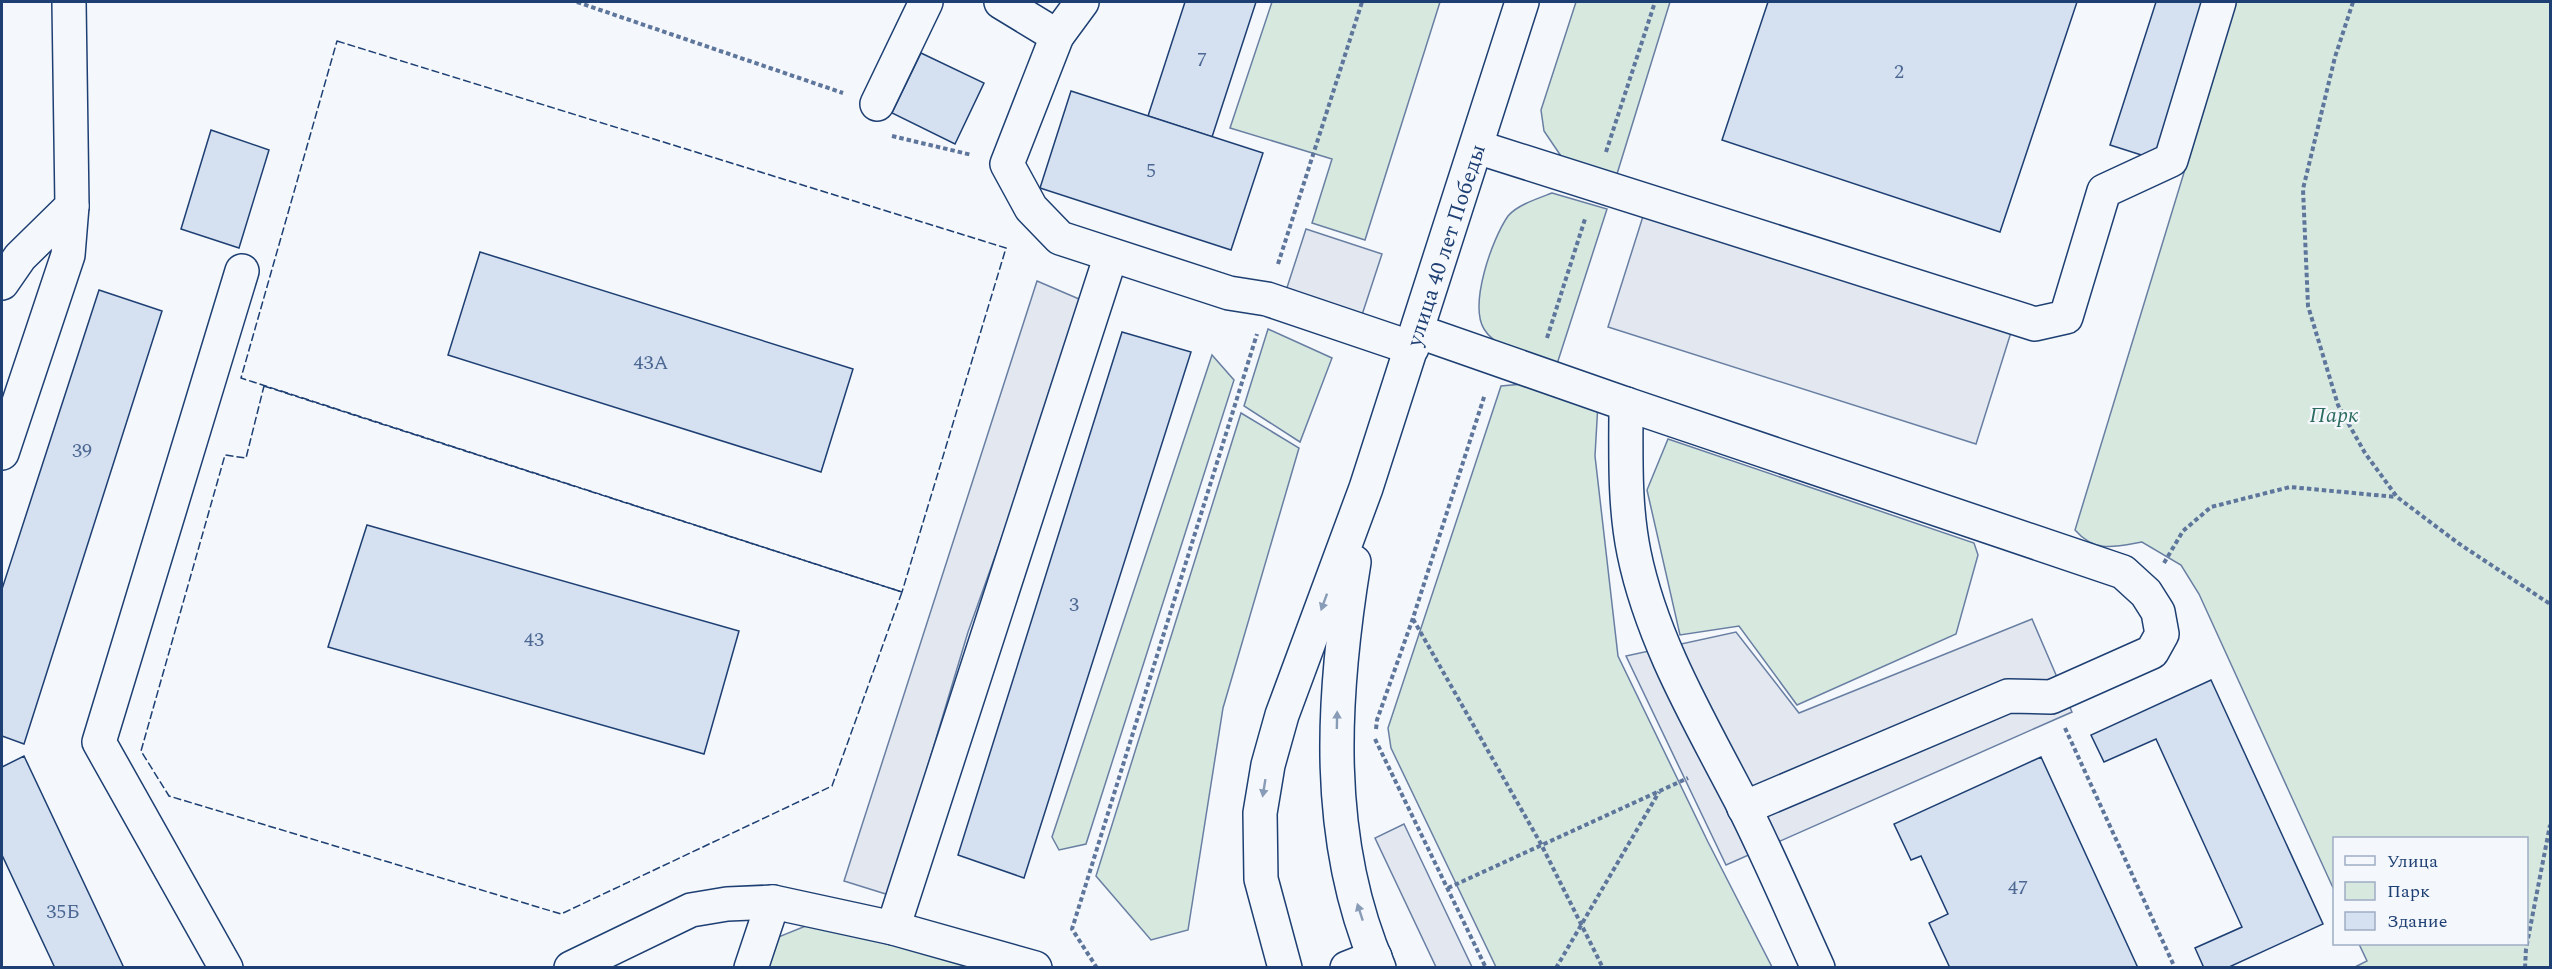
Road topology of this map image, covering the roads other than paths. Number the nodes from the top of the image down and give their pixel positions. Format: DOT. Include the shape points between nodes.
graph roads {
  1 [pos="69,2"];
  2 [pos="926,2"];
  3 [pos="1001,2"];
  4 [pos="1082,2"];
  5 [pos="1522,2"];
  6 [pos="2219,2"];
  7 [pos="1057,36"];
  8 [pos="877,104"];
  9 [pos="1477,147"];
  10 [pos="72,206"];
  11 [pos="1112,255"];
  12 [pos="242,271"];
  13 [pos="2,283"];
  14 [pos="1414,340"];
  15 [pos="1626,404"];
  16 [pos="2,453"];
  17 [pos="1366,488"];
  18 [pos="1744,808"];
  19 [pos="1261,879"];
  20 [pos="773,902"];
  21 [pos="893,928"];
  22 [pos="1367,964"];
  23 [pos="226,968"];
  24 [pos="571,968"];
  25 [pos="751,968"];
  26 [pos="1035,968"];
  27 [pos="1267,968"];
  28 [pos="1286,968"];
  29 [pos="1818,968"];
  1 -- 10 [label="main road"];
  2 -- 8 [label="main road"];
  3 -- 7 [label="main road"];
  4 -- 7 [label="main road"];
  5 -- 9 [label="main road, улица 40 лет Победы"];
  6 -- 9 [label="main road" via="2170,160 2104,191 2066,317 2034,324"];
  7 -- 11 [label="main road" via="1007,164 1030,208 1060,238"];
  9 -- 14 [label="main road, улица 40 лет Победы"];
  10 -- 13 [label="main road" via="20,257"];
  10 -- 16 [label="main road" via="68,255"];
  11 -- 14 [label="main road" via="1229,293 1267,299"];
  11 -- 21 [label="main road"];
  12 -- 23 [label="main road" via="99,742"];
  14 -- 15 [label="main road" via="1497,360"];
  14 -- 17 [label="main road, улица 40 лет Победы"];
  15 -- 18 [label="main road" via="1626,502 1645,596 1660,640"];
  15 -- 18 [label="main road" via="2123,572 2146,593 2158,612 2162,634 2152,652 2051,698 2008,696"];
  17 -- 19 [label="main road, улица 40 лет Победы, one-way" via="1282,715 1268,765 1260,813"];
  22 -- 17 [label="main road, улица 40 лет Победы, one-way" via="1341,835 1336,780 1345,615"];
  18 -- 29 [label="main road"];
  19 -- 27 [label="main road"];
  19 -- 28 [label="main road, улица 40 лет Победы"];
  20 -- 21 [label="main road"];
  20 -- 24 [label="main road" via="691,910"];
  20 -- 25 [label="main road"];
  21 -- 26 [label="main road"];
}
